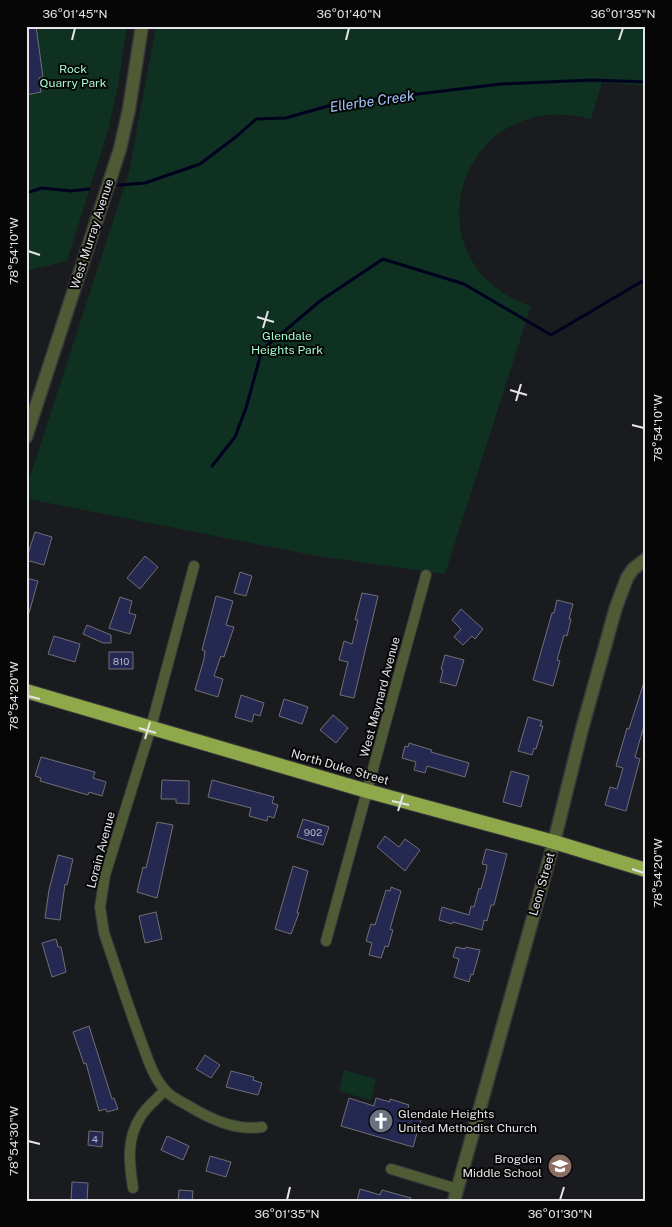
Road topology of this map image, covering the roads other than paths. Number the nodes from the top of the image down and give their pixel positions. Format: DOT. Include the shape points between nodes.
graph roads {
  1 [pos="142,26"];
  2 [pos="26,437"];
  3 [pos="646,559"];
  4 [pos="194,566"];
  5 [pos="426,575"];
  6 [pos="26,691"];
  7 [pos="150,727"];
  8 [pos="368,791"];
  9 [pos="554,842"];
  10 [pos="646,870"];
  11 [pos="326,941"];
  12 [pos="165,1090"];
  13 [pos="262,1127"];
  14 [pos="391,1169"];
  15 [pos="134,1188"];
  16 [pos="455,1195"];
  1 -- 2 [label="street, West Murray Avenue" via="120,149"];
  3 -- 9 [label="street, Leon Street" via="633,569 623,587"];
  4 -- 7 [label="street, Lorain Avenue"];
  5 -- 8 [label="street, West Maynard Avenue"];
  6 -- 7 [label="highway, North Duke Street"];
  7 -- 8 [label="highway, North Duke Street"];
  7 -- 12 [label="street, Lorain Avenue" via="106,875 100,907 104,933 137,1032"];
  8 -- 9 [label="highway, North Duke Street"];
  8 -- 11 [label="street, West Maynard Avenue"];
  9 -- 10 [label="highway, North Duke Street"];
  9 -- 16 [label="street, Leon Street"];
  12 -- 13 [label="street, Lorain Avenue" via="222,1123"];
  12 -- 15 [label="street" via="141,1116 130,1140"];
  14 -- 16 [label="street"];
}
